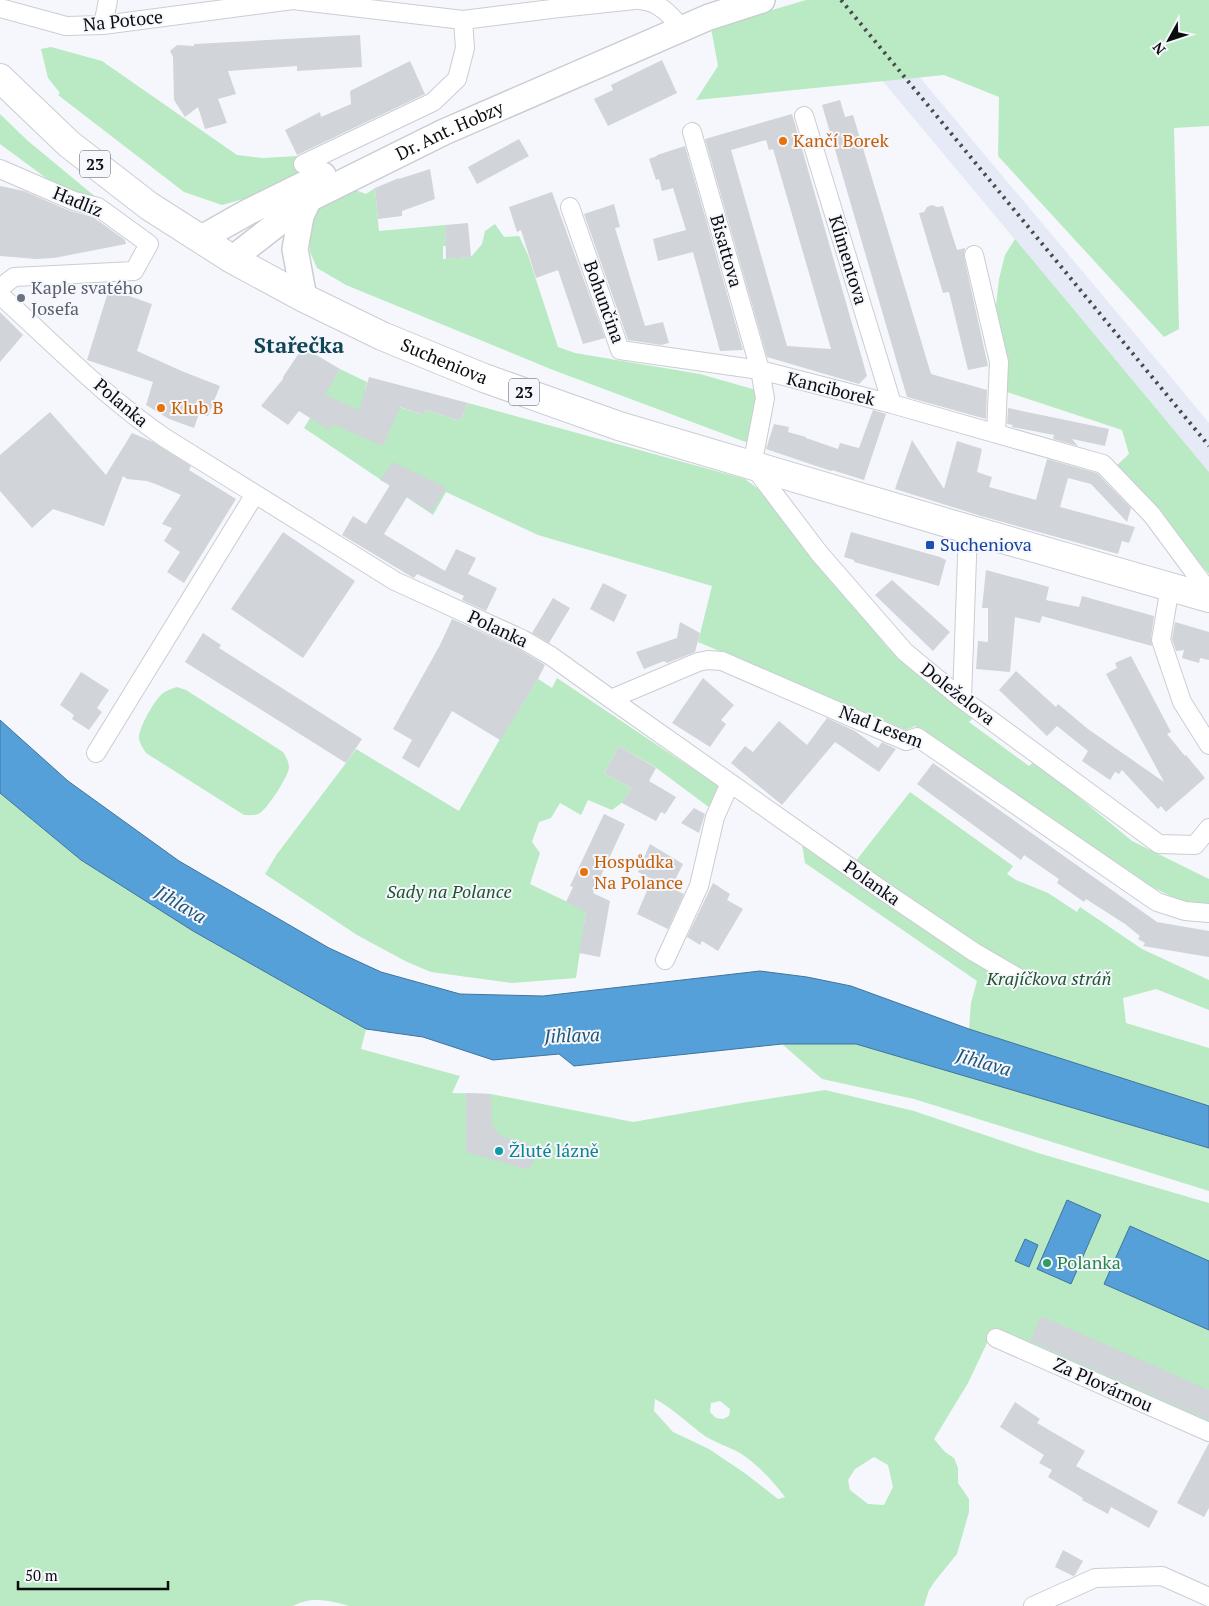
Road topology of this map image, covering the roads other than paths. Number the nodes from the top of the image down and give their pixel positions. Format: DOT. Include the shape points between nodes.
graph roads {
  1 [pos="108,0"];
  2 [pos="637,0"];
  3 [pos="762,0"];
  4 [pos="0,8"];
  5 [pos="463,20"];
  6 [pos="103,25"];
  7 [pos="682,29"];
  8 [pos="0,78"];
  9 [pos="804,116"];
  10 [pos="444,132"];
  11 [pos="692,132"];
  12 [pos="303,164"];
  13 [pos="0,169"];
  14 [pos="309,199"];
  15 [pos="570,207"];
  16 [pos="200,239"];
  17 [pos="974,255"];
  18 [pos="232,259"];
  19 [pos="0,288"];
  20 [pos="0,295"];
  21 [pos="304,298"];
  22 [pos="760,370"];
  23 [pos="779,376"];
  24 [pos="892,404"];
  25 [pos="996,433"];
  26 [pos="752,466"];
  27 [pos="255,494"];
  28 [pos="968,529"];
  29 [pos="1170,587"];
  30 [pos="1209,592"];
  31 [pos="1209,598"];
  32 [pos="611,699"];
  33 [pos="962,699"];
  34 [pos="1209,745"];
  35 [pos="96,753"];
  36 [pos="730,783"];
  37 [pos="1209,828"];
  38 [pos="1209,913"];
  39 [pos="665,960"];
  40 [pos="1017,977"];
  41 [pos="996,1338"];
  42 [pos="1209,1432"];
  43 [pos="1209,1597"];
  44 [pos="1033,1606"];
  1 -- 6 [label="street"];
  2 -- 5 [label="street, Na Potoce"];
  2 -- 7 [label="street, Na Potoce" via="647,0 663,9"];
  3 -- 7 [label="main road, Dr. Ant. Hobzy"];
  4 -- 6 [label="street, Na Potoce" via="66,26"];
  5 -- 6 [label="street, Na Potoce" via="293,0"];
  5 -- 12 [label="street, Dr. Ant. Hobzy" via="465,48 457,79 433,102"];
  7 -- 10 [label="main road, Dr. Ant. Hobzy"];
  8 -- 16 [label="main road, Sucheniova / 23" via="70,144 149,206"];
  9 -- 24 [label="street, Klimentova"];
  10 -- 14 [label="main road, Dr. Ant. Hobzy"];
  10 -- 16 [label="main road" via="399,138"];
  11 -- 22 [label="street, Bisattova"];
  13 -- 19 [label="street, Hadlíz" via="74,201 98,207 149,244 134,272 14,277"];
  14 -- 18 [label="main road, Dr. Ant. Hobzy"];
  14 -- 21 [label="main road" via="301,216 294,249"];
  15 -- 22 [label="street, Bohunčina" via="620,350"];
  16 -- 18 [label="main road, Sucheniova / 23"];
  17 -- 25 [label="street" via="999,362"];
  18 -- 21 [label="main road, Sucheniova / 23"];
  20 -- 27 [label="street, Polanka" via="137,418"];
  21 -- 26 [label="main road, Sucheniova / 23" via="382,336 484,378 619,426"];
  22 -- 23 [label="street, Kanciborek"];
  22 -- 26 [label="street, Kanciborek" via="764,398"];
  23 -- 24 [label="street, Kanciborek"];
  23 -- 26 [label="street"];
  24 -- 25 [label="street, Kanciborek"];
  25 -- 30 [label="street, Kanciborek" via="1103,464 1152,515"];
  26 -- 28 [label="main road, Sucheniova / 23"];
  26 -- 33 [label="street, Doleželova" via="820,553 905,652"];
  27 -- 32 [label="street, Polanka" via="395,581 522,639"];
  27 -- 35 [label="street"];
  28 -- 29 [label="main road, Sucheniova / 23"];
  28 -- 33 [label="street"];
  29 -- 31 [label="main road, Sucheniova / 23"];
  29 -- 34 [label="street" via="1161,640 1182,702"];
  32 -- 36 [label="street, Polanka"];
  32 -- 38 [label="street, Nad Lesem" via="698,662 722,661 906,741 916,737 1157,902 1186,911"];
  33 -- 37 [label="street, Doleželova" via="1159,844 1194,845"];
  36 -- 39 [label="street" via="715,816 699,886"];
  36 -- 40 [label="street, Polanka" via="882,890"];
  41 -- 42 [label="street, Za Plovárnou"];
  43 -- 44 [label="street" via="1162,1576 1095,1578"];
}
